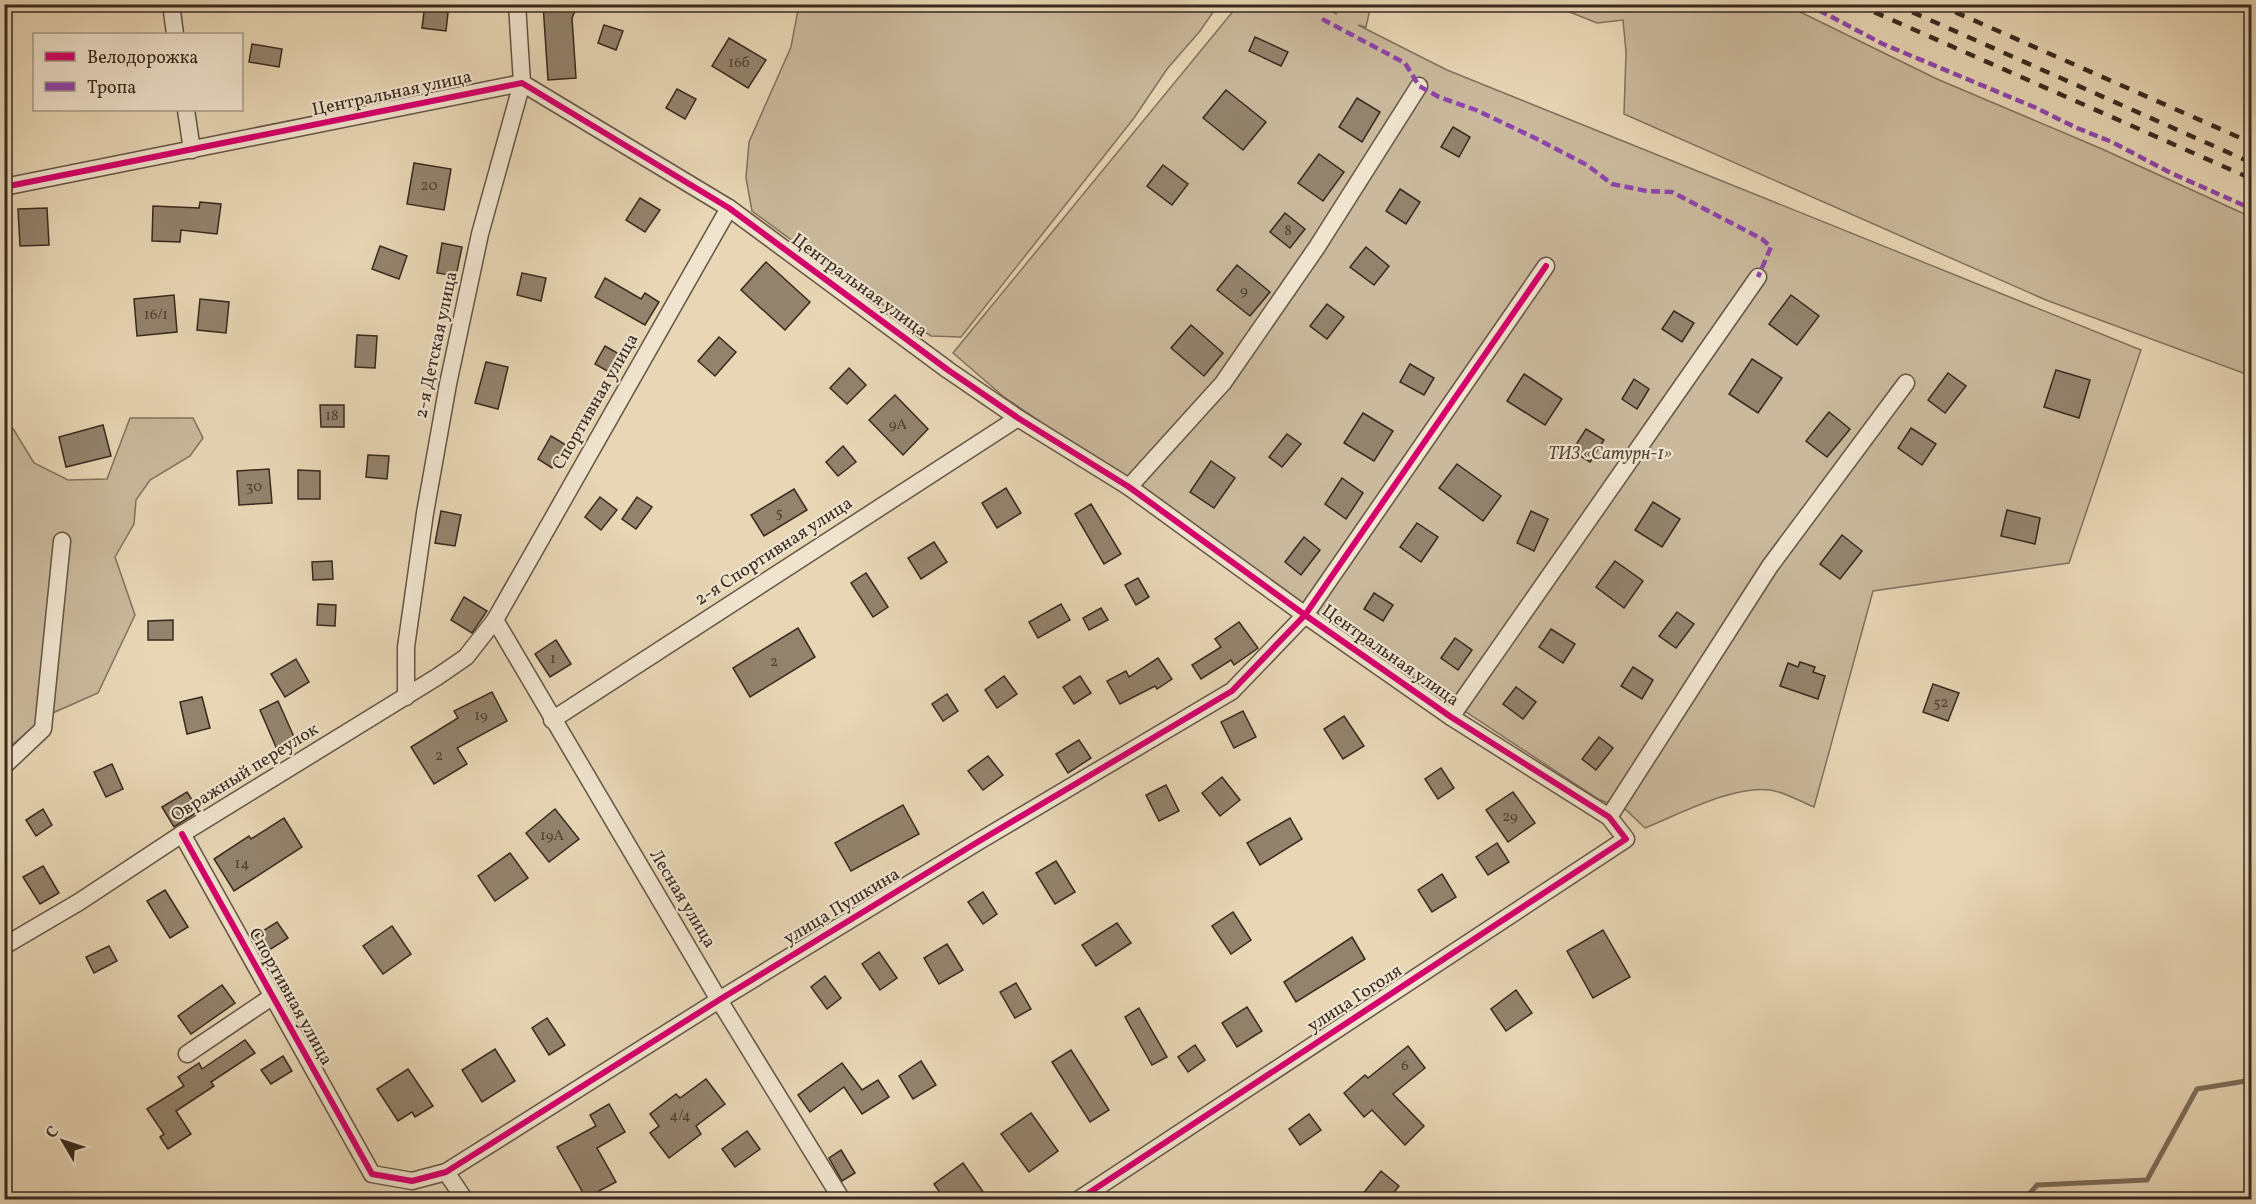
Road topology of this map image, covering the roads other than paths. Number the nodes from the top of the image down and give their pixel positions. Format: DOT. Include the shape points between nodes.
graph roads {
  1 [pos="171,4"];
  2 [pos="517,4"];
  3 [pos="175,33"];
  4 [pos="522,83"];
  5 [pos="1419,86"];
  6 [pos="186,111"];
  7 [pos="192,150"];
  8 [pos="4,187"];
  9 [pos="729,208"];
  10 [pos="1546,266"];
  11 [pos="1758,277"];
  12 [pos="1906,383"];
  13 [pos="1018,418"];
  14 [pos="1129,486"];
  15 [pos="62,541"];
  16 [pos="1305,615"];
  17 [pos="496,617"];
  18 [pos="406,697"];
  19 [pos="1451,717"];
  20 [pos="552,720"];
  21 [pos="4,766"];
  22 [pos="1609,818"];
  23 [pos="182,834"];
  24 [pos="4,946"];
  25 [pos="273,996"];
  26 [pos="719,1000"];
  27 [pos="187,1054"];
  28 [pos="446,1172"];
  29 [pos="372,1174"];
  30 [pos="465,1200"];
  31 [pos="842,1200"];
  32 [pos="1078,1200"];
  1 -- 3 [label="street"];
  2 -- 4 [label="street, 2-я Детская улица"];
  4 -- 7 [label="street, Центральная улица"];
  4 -- 9 [label="street, Центральная улица"];
  4 -- 18 [label="street, 2-я Детская улица" via="480,234 448,384 406,647"];
  5 -- 14 [label="street" via="1317,247 1223,383"];
  6 -- 7 [label="street"];
  7 -- 8 [label="street, Центральная улица"];
  9 -- 13 [label="street, Центральная улица"];
  9 -- 17 [label="street, Спортивная улица"];
  10 -- 16 [label="street, улица Пушкина"];
  11 -- 19 [label="street"];
  12 -- 22 [label="street" via="1770,566"];
  13 -- 14 [label="street, Центральная улица"];
  13 -- 20 [label="street, 2-я Спортивная улица"];
  14 -- 16 [label="street, Центральная улица"];
  15 -- 21 [label="street" via="44,729"];
  16 -- 19 [label="street, Центральная улица"];
  16 -- 26 [label="street, улица Пушкина" via="1232,691"];
  17 -- 18 [label="street, Овражный переулок" via="466,657"];
  17 -- 20 [label="street, Лесная улица"];
  18 -- 23 [label="street, Овражный переулок"];
  19 -- 22 [label="street, Центральная улица"];
  20 -- 26 [label="street, Лесная улица"];
  22 -- 32 [label="street, улица Гоголя" via="1626,839"];
  23 -- 24 [label="street, Овражный переулок"];
  23 -- 25 [label="street, Спортивная улица"];
  25 -- 27 [label="street"];
  25 -- 29 [label="street, Спортивная улица"];
  26 -- 28 [label="street, улица Пушкина"];
  26 -- 31 [label="street, Лесная улица"];
  28 -- 29 [label="street, улица Пушкина" via="412,1181"];
  28 -- 30 [label="street"];
}
